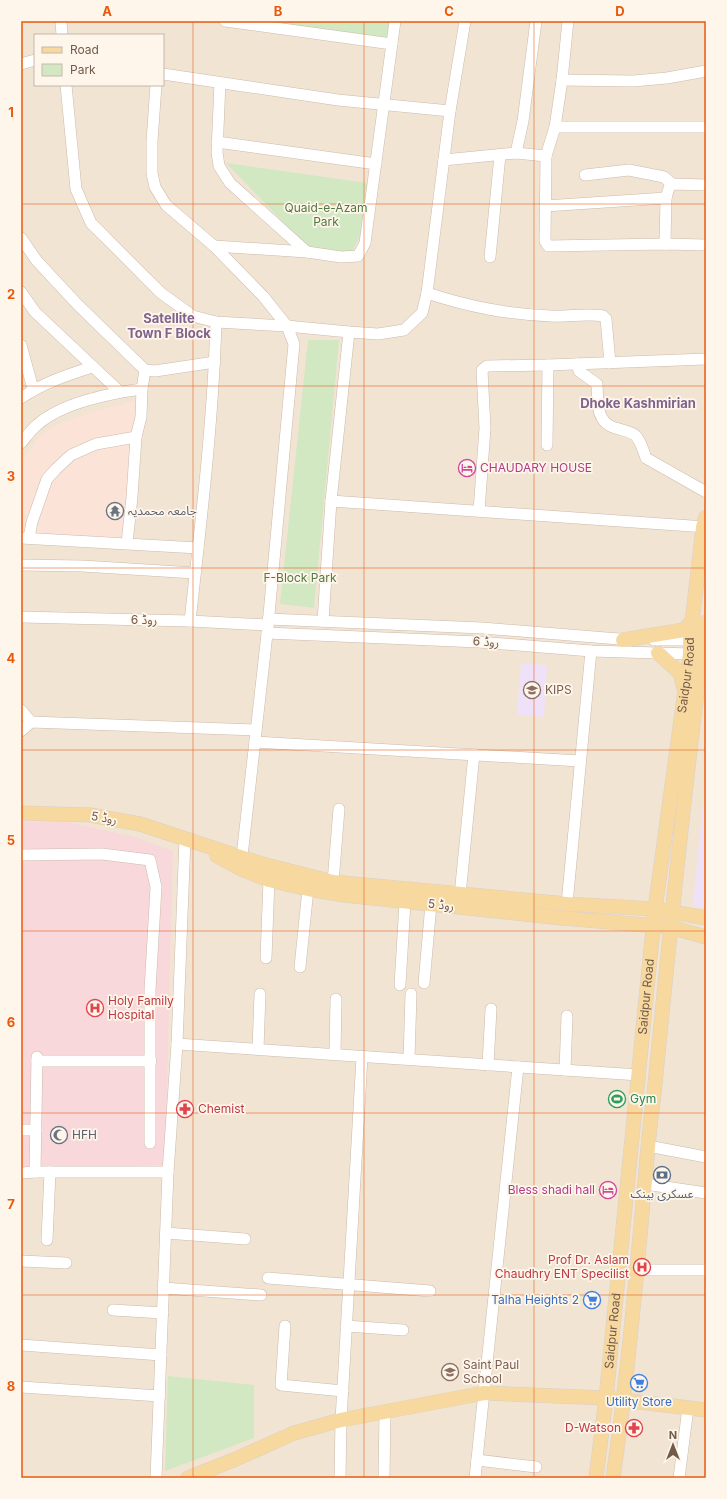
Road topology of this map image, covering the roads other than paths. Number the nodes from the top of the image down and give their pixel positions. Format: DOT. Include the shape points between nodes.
graph roads {
  1 [pos="62,21"];
  2 [pos="225,21"];
  3 [pos="395,21"];
  4 [pos="466,21"];
  5 [pos="536,21"];
  6 [pos="568,21"];
  7 [pos="246,22"];
  8 [pos="62,34"];
  9 [pos="392,44"];
  10 [pos="34,60"];
  11 [pos="21,64"];
  12 [pos="706,71"];
  13 [pos="164,74"];
  14 [pos="562,80"];
  15 [pos="220,83"];
  16 [pos="66,86"];
  17 [pos="156,86"];
  18 [pos="384,106"];
  19 [pos="450,111"];
  20 [pos="555,127"];
  21 [pos="706,127"];
  22 [pos="217,142"];
  23 [pos="516,154"];
  24 [pos="500,155"];
  25 [pos="546,156"];
  26 [pos="444,160"];
  27 [pos="376,164"];
  28 [pos="585,175"];
  29 [pos="672,184"];
  30 [pos="706,185"];
  31 [pos="666,198"];
  32 [pos="545,206"];
  33 [pos="21,238"];
  34 [pos="665,244"];
  35 [pos="706,245"];
  36 [pos="214,246"];
  37 [pos="307,252"];
  38 [pos="490,257"];
  39 [pos="21,292"];
  40 [pos="427,293"];
  41 [pos="216,322"];
  42 [pos="287,326"];
  43 [pos="349,332"];
  44 [pos="21,345"];
  45 [pos="706,359"];
  46 [pos="215,362"];
  47 [pos="610,363"];
  48 [pos="577,364"];
  49 [pos="548,365"];
  50 [pos="92,367"];
  51 [pos="145,370"];
  52 [pos="34,389"];
  53 [pos="142,389"];
  54 [pos="120,392"];
  55 [pos="21,398"];
  56 [pos="136,436"];
  57 [pos="21,443"];
  58 [pos="547,445"];
  59 [pos="706,492"];
  60 [pos="331,501"];
  61 [pos="480,511"];
  62 [pos="705,524"];
  63 [pos="25,538"];
  64 [pos="127,543"];
  65 [pos="198,548"];
  66 [pos="21,565"];
  67 [pos="195,573"];
  68 [pos="21,617"];
  69 [pos="190,621"];
  70 [pos="323,621"];
  71 [pos="699,621"];
  72 [pos="350,622"];
  73 [pos="267,625"];
  74 [pos="482,628"];
  75 [pos="347,636"];
  76 [pos="623,640"];
  77 [pos="479,642"];
  78 [pos="700,647"];
  79 [pos="591,650"];
  80 [pos="658,653"];
  81 [pos="703,671"];
  82 [pos="685,690"];
  83 [pos="21,710"];
  84 [pos="31,722"];
  85 [pos="21,731"];
  86 [pos="256,736"];
  87 [pos="474,754"];
  88 [pos="580,761"];
  89 [pos="338,809"];
  90 [pos="21,813"];
  91 [pos="185,839"];
  92 [pos="21,855"];
  93 [pos="242,863"];
  94 [pos="269,880"];
  95 [pos="333,882"];
  96 [pos="308,889"];
  97 [pos="460,894"];
  98 [pos="405,902"];
  99 [pos="431,904"];
  100 [pos="567,904"];
  101 [pos="655,909"];
  102 [pos="673,911"];
  103 [pos="706,918"];
  104 [pos="654,926"];
  105 [pos="670,927"];
  106 [pos="706,937"];
  107 [pos="266,958"];
  108 [pos="300,967"];
  109 [pos="424,983"];
  110 [pos="400,985"];
  111 [pos="260,994"];
  112 [pos="412,994"];
  113 [pos="336,999"];
  114 [pos="491,1009"];
  115 [pos="567,1016"];
  116 [pos="177,1044"];
  117 [pos="258,1049"];
  118 [pos="335,1054"];
  119 [pos="362,1056"];
  120 [pos="409,1059"];
  121 [pos="150,1061"];
  122 [pos="488,1065"];
  123 [pos="518,1067"];
  124 [pos="565,1070"];
  125 [pos="639,1075"];
  126 [pos="21,1130"];
  127 [pos="36,1130"];
  128 [pos="150,1143"];
  129 [pos="648,1146"];
  130 [pos="706,1157"];
  131 [pos="35,1172"];
  132 [pos="50,1172"];
  133 [pos="168,1172"];
  134 [pos="21,1173"];
  135 [pos="645,1184"];
  136 [pos="706,1193"];
  137 [pos="166,1233"];
  138 [pos="245,1239"];
  139 [pos="47,1240"];
  140 [pos="21,1261"];
  141 [pos="66,1263"];
  142 [pos="637,1270"];
  143 [pos="706,1270"];
  144 [pos="268,1278"];
  145 [pos="349,1285"];
  146 [pos="163,1288"];
  147 [pos="430,1291"];
  148 [pos="260,1295"];
  149 [pos="114,1310"];
  150 [pos="162,1313"];
  151 [pos="285,1326"];
  152 [pos="346,1326"];
  153 [pos="403,1330"];
  154 [pos="21,1345"];
  155 [pos="161,1355"];
  156 [pos="21,1387"];
  157 [pos="343,1391"];
  158 [pos="484,1393"];
  159 [pos="160,1396"];
  160 [pos="606,1398"];
  161 [pos="624,1399"];
  162 [pos="688,1408"];
  163 [pos="706,1410"];
  164 [pos="385,1412"];
  165 [pos="341,1420"];
  166 [pos="477,1460"];
  167 [pos="536,1468"];
  168 [pos="156,1478"];
  169 [pos="188,1478"];
  170 [pos="340,1478"];
  171 [pos="384,1478"];
  172 [pos="475,1478"];
  173 [pos="596,1478"];
  174 [pos="613,1478"];
  175 [pos="679,1478"];
  1 -- 8 [label="street"];
  2 -- 7 [label="street"];
  3 -- 9 [label="street"];
  4 -- 19 [label="street"];
  5 -- 23 [label="street" via="523,121"];
  6 -- 14 [label="street"];
  7 -- 9 [label="street"];
  9 -- 18 [label="street"];
  10 -- 11 [label="street"];
  12 -- 14 [label="street" via="633,81"];
  13 -- 15 [label="street"];
  14 -- 20 [label="street"];
  15 -- 18 [label="street"];
  15 -- 22 [label="street"];
  16 -- 41 [label="street" via="76,189 91,223 161,293 193,316"];
  17 -- 36 [label="street" via="152,140 152,173 155,187 166,204"];
  18 -- 19 [label="street"];
  18 -- 27 [label="street"];
  19 -- 26 [label="street"];
  20 -- 21 [label="street"];
  20 -- 25 [label="street"];
  22 -- 27 [label="street"];
  22 -- 37 [label="street" via="219,166 230,183"];
  23 -- 24 [label="street"];
  23 -- 25 [label="street"];
  24 -- 26 [label="street"];
  24 -- 38 [label="street"];
  25 -- 32 [label="street"];
  26 -- 40 [label="street"];
  27 -- 37 [label="street" via="365,243 358,256 341,257"];
  28 -- 29 [label="street" via="629,170 664,177"];
  29 -- 30 [label="street"];
  29 -- 31 [label="street"];
  31 -- 32 [label="street"];
  31 -- 34 [label="street"];
  32 -- 34 [label="street" via="545,241 548,246"];
  33 -- 51 [label="street" via="37,261 78,305"];
  34 -- 35 [label="street"];
  36 -- 37 [label="street"];
  36 -- 42 [label="street" via="263,296"];
  39 -- 50 [label="street" via="35,312"];
  40 -- 43 [label="street" via="422,313 404,330 378,334"];
  40 -- 47 [label="street" via="499,312 603,316 606,319"];
  41 -- 42 [label="street"];
  41 -- 46 [label="street"];
  42 -- 43 [label="street"];
  42 -- 73 [label="street" via="294,344"];
  43 -- 60 [label="street"];
  44 -- 52 [label="street"];
  45 -- 47 [label="street"];
  46 -- 51 [label="street" via="155,371"];
  46 -- 65 [label="street"];
  47 -- 48 [label="street"];
  48 -- 49 [label="street"];
  48 -- 59 [label="street" via="579,371 597,384 598,407 602,419 613,428 634,435 646,458"];
  49 -- 58 [label="street"];
  49 -- 61 [label="street" via="487,366 482,370 485,428"];
  50 -- 52 [label="street"];
  50 -- 54 [label="street"];
  51 -- 53 [label="street"];
  52 -- 55 [label="street"];
  53 -- 54 [label="street"];
  53 -- 56 [label="street" via="141,417"];
  54 -- 57 [label="street" via="59,410 38,424"];
  56 -- 63 [label="street" via="96,444 71,455 47,479"];
  56 -- 64 [label="street"];
  60 -- 61 [label="street"];
  60 -- 70 [label="street"];
  61 -- 62 [label="street"];
  62 -- 71 [label="main road, Saidpur Road"];
  63 -- 64 [label="street"];
  64 -- 65 [label="street"];
  65 -- 67 [label="street"];
  66 -- 67 [label="street"];
  67 -- 69 [label="street"];
  68 -- 69 [label="street, روڈ 6"];
  69 -- 73 [label="street, روڈ 6"];
  70 -- 72 [label="street, روڈ 6"];
  70 -- 73 [label="street, روڈ 6"];
  71 -- 76 [label="main road" via="684,630"];
  71 -- 78 [label="main road, Saidpur Road"];
  72 -- 74 [label="street, روڈ 6"];
  72 -- 75 [label="street"];
  73 -- 75 [label="street, روڈ 6"];
  73 -- 86 [label="street"];
  74 -- 76 [label="street, روڈ 6"];
  74 -- 77 [label="street"];
  75 -- 77 [label="street, روڈ 6"];
  76 -- 78 [label="street, روڈ 6"];
  77 -- 79 [label="street, روڈ 6"];
  78 -- 80 [label="street, روڈ 6"];
  78 -- 81 [label="main road, Saidpur Road"];
  78 -- 82 [label="main road, Saidpur Road"];
  79 -- 80 [label="street, روڈ 6"];
  79 -- 88 [label="street"];
  80 -- 82 [label="main road" via="680,673"];
  81 -- 102 [label="main road, Saidpur Road"];
  82 -- 101 [label="main road, Saidpur Road"];
  83 -- 84 [label="street"];
  84 -- 85 [label="street"];
  84 -- 86 [label="street"];
  86 -- 87 [label="street"];
  86 -- 93 [label="street"];
  87 -- 88 [label="street"];
  87 -- 97 [label="street"];
  88 -- 100 [label="street"];
  89 -- 95 [label="street"];
  90 -- 91 [label="main road, روڈ 5" via="90,815 140,824"];
  91 -- 93 [label="main road, روڈ 5"];
  91 -- 116 [label="street"];
  92 -- 121 [label="street" via="102,854 150,860 156,887 150,990"];
  93 -- 94 [label="main road, روڈ 5"];
  93 -- 95 [label="main road, روڈ 5"];
  94 -- 96 [label="main road, روڈ 5"];
  94 -- 107 [label="street"];
  95 -- 97 [label="main road, روڈ 5"];
  96 -- 98 [label="main road, روڈ 5" via="344,896"];
  96 -- 108 [label="street"];
  97 -- 100 [label="main road, روڈ 5"];
  98 -- 99 [label="main road, روڈ 5"];
  98 -- 110 [label="street"];
  99 -- 104 [label="main road, روڈ 5"];
  99 -- 109 [label="street"];
  100 -- 101 [label="main road, روڈ 5"];
  101 -- 102 [label="main road, روڈ 5"];
  101 -- 104 [label="main road, Saidpur Road"];
  102 -- 103 [label="main road, روڈ 5"];
  102 -- 105 [label="main road, Saidpur Road"];
  104 -- 105 [label="main road, روڈ 5"];
  104 -- 125 [label="main road, Saidpur Road"];
  105 -- 106 [label="main road, روڈ 5"];
  105 -- 129 [label="main road, Saidpur Road"];
  111 -- 117 [label="street"];
  112 -- 120 [label="street"];
  113 -- 118 [label="street"];
  114 -- 122 [label="street"];
  115 -- 124 [label="street"];
  116 -- 117 [label="street"];
  116 -- 133 [label="street"];
  117 -- 118 [label="street"];
  118 -- 119 [label="street"];
  119 -- 120 [label="street"];
  119 -- 145 [label="street"];
  120 -- 122 [label="street"];
  121 -- 127 [label="street" via="37,1059"];
  121 -- 128 [label="street"];
  122 -- 123 [label="street"];
  123 -- 124 [label="street"];
  123 -- 158 [label="street"];
  124 -- 125 [label="street"];
  125 -- 160 [label="main road, Saidpur Road"];
  126 -- 127 [label="street"];
  127 -- 131 [label="street"];
  129 -- 130 [label="street"];
  129 -- 135 [label="main road, Saidpur Road"];
  131 -- 132 [label="street"];
  131 -- 134 [label="street"];
  132 -- 133 [label="street"];
  132 -- 139 [label="street"];
  133 -- 137 [label="street"];
  135 -- 136 [label="street"];
  135 -- 142 [label="main road, Saidpur Road"];
  137 -- 138 [label="street"];
  137 -- 146 [label="street"];
  140 -- 141 [label="street"];
  142 -- 143 [label="street"];
  142 -- 161 [label="main road, Saidpur Road"];
  144 -- 145 [label="street"];
  145 -- 147 [label="street"];
  145 -- 152 [label="street"];
  146 -- 148 [label="street"];
  146 -- 150 [label="street"];
  149 -- 150 [label="street"];
  150 -- 155 [label="street"];
  151 -- 157 [label="street" via="281,1385"];
  152 -- 153 [label="street"];
  152 -- 157 [label="street"];
  154 -- 155 [label="street"];
  155 -- 159 [label="street"];
  156 -- 159 [label="street"];
  157 -- 165 [label="street"];
  158 -- 160 [label="main road"];
  158 -- 164 [label="main road"];
  158 -- 166 [label="street"];
  159 -- 168 [label="street"];
  160 -- 161 [label="main road"];
  160 -- 173 [label="main road, Saidpur Road"];
  161 -- 162 [label="main road"];
  161 -- 174 [label="main road, Saidpur Road"];
  162 -- 163 [label="main road"];
  162 -- 175 [label="street"];
  164 -- 165 [label="main road"];
  164 -- 171 [label="street"];
  165 -- 169 [label="main road" via="294,1433"];
  165 -- 170 [label="street"];
  166 -- 167 [label="street"];
  166 -- 172 [label="street"];
}
